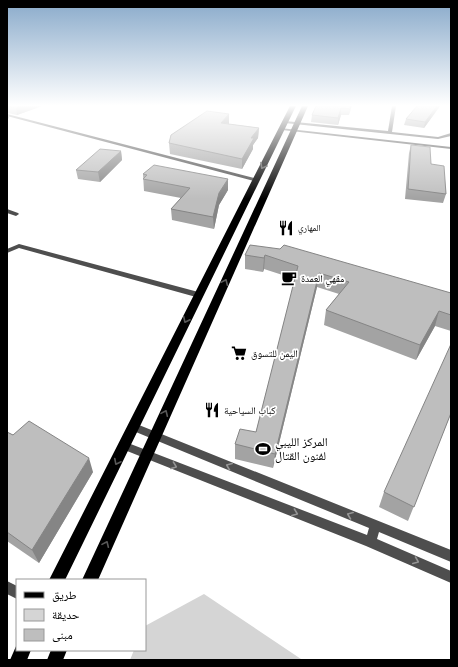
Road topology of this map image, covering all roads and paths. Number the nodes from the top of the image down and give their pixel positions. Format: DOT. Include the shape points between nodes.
graph roads {
  1 [pos="89,137"];
  2 [pos="278,137"];
  3 [pos="290,137"];
  4 [pos="370,137"];
  5 [pos="430,137"];
  6 [pos="445,137"];
  7 [pos="451,148"];
  8 [pos="256,180"];
  9 [pos="7,211"];
  10 [pos="16,214"];
  11 [pos="7,251"];
  12 [pos="198,295"];
  13 [pos="134,427"];
  14 [pos="155,436"];
  15 [pos="125,446"];
  16 [pos="146,455"];
  17 [pos="376,525"];
  18 [pos="370,542"];
  19 [pos="451,556"];
  20 [pos="451,576"];
  21 [pos="58,579"];
  22 [pos="90,579"];
  23 [pos="7,587"];
  24 [pos="16,592"];
  25 [pos="22,651"];
  26 [pos="18,660"];
  1 -- 8 [label="street"];
  2 -- 8 [label="main road, one-way"];
  14 -- 3 [label="main road, one-way"];
  4 -- 7 [label="street"];
  5 -- 6 [label="street"];
  8 -- 12 [label="main road"];
  9 -- 10 [label="street"];
  11 -- 12 [label="street" via="19,246"];
  12 -- 13 [label="main road, one-way"];
  13 -- 14 [label="street"];
  13 -- 15 [label="main road"];
  14 -- 16 [label="main road"];
  17 -- 14 [label="street, one-way"];
  15 -- 16 [label="street"];
  15 -- 21 [label="main road, one-way"];
  16 -- 18 [label="street, one-way"];
  22 -- 16 [label="main road, one-way"];
  17 -- 18 [label="street"];
  17 -- 19 [label="street"];
  18 -- 20 [label="street, one-way"];
  23 -- 24 [label="street"];
  25 -- 26 [label="main road"];
}
